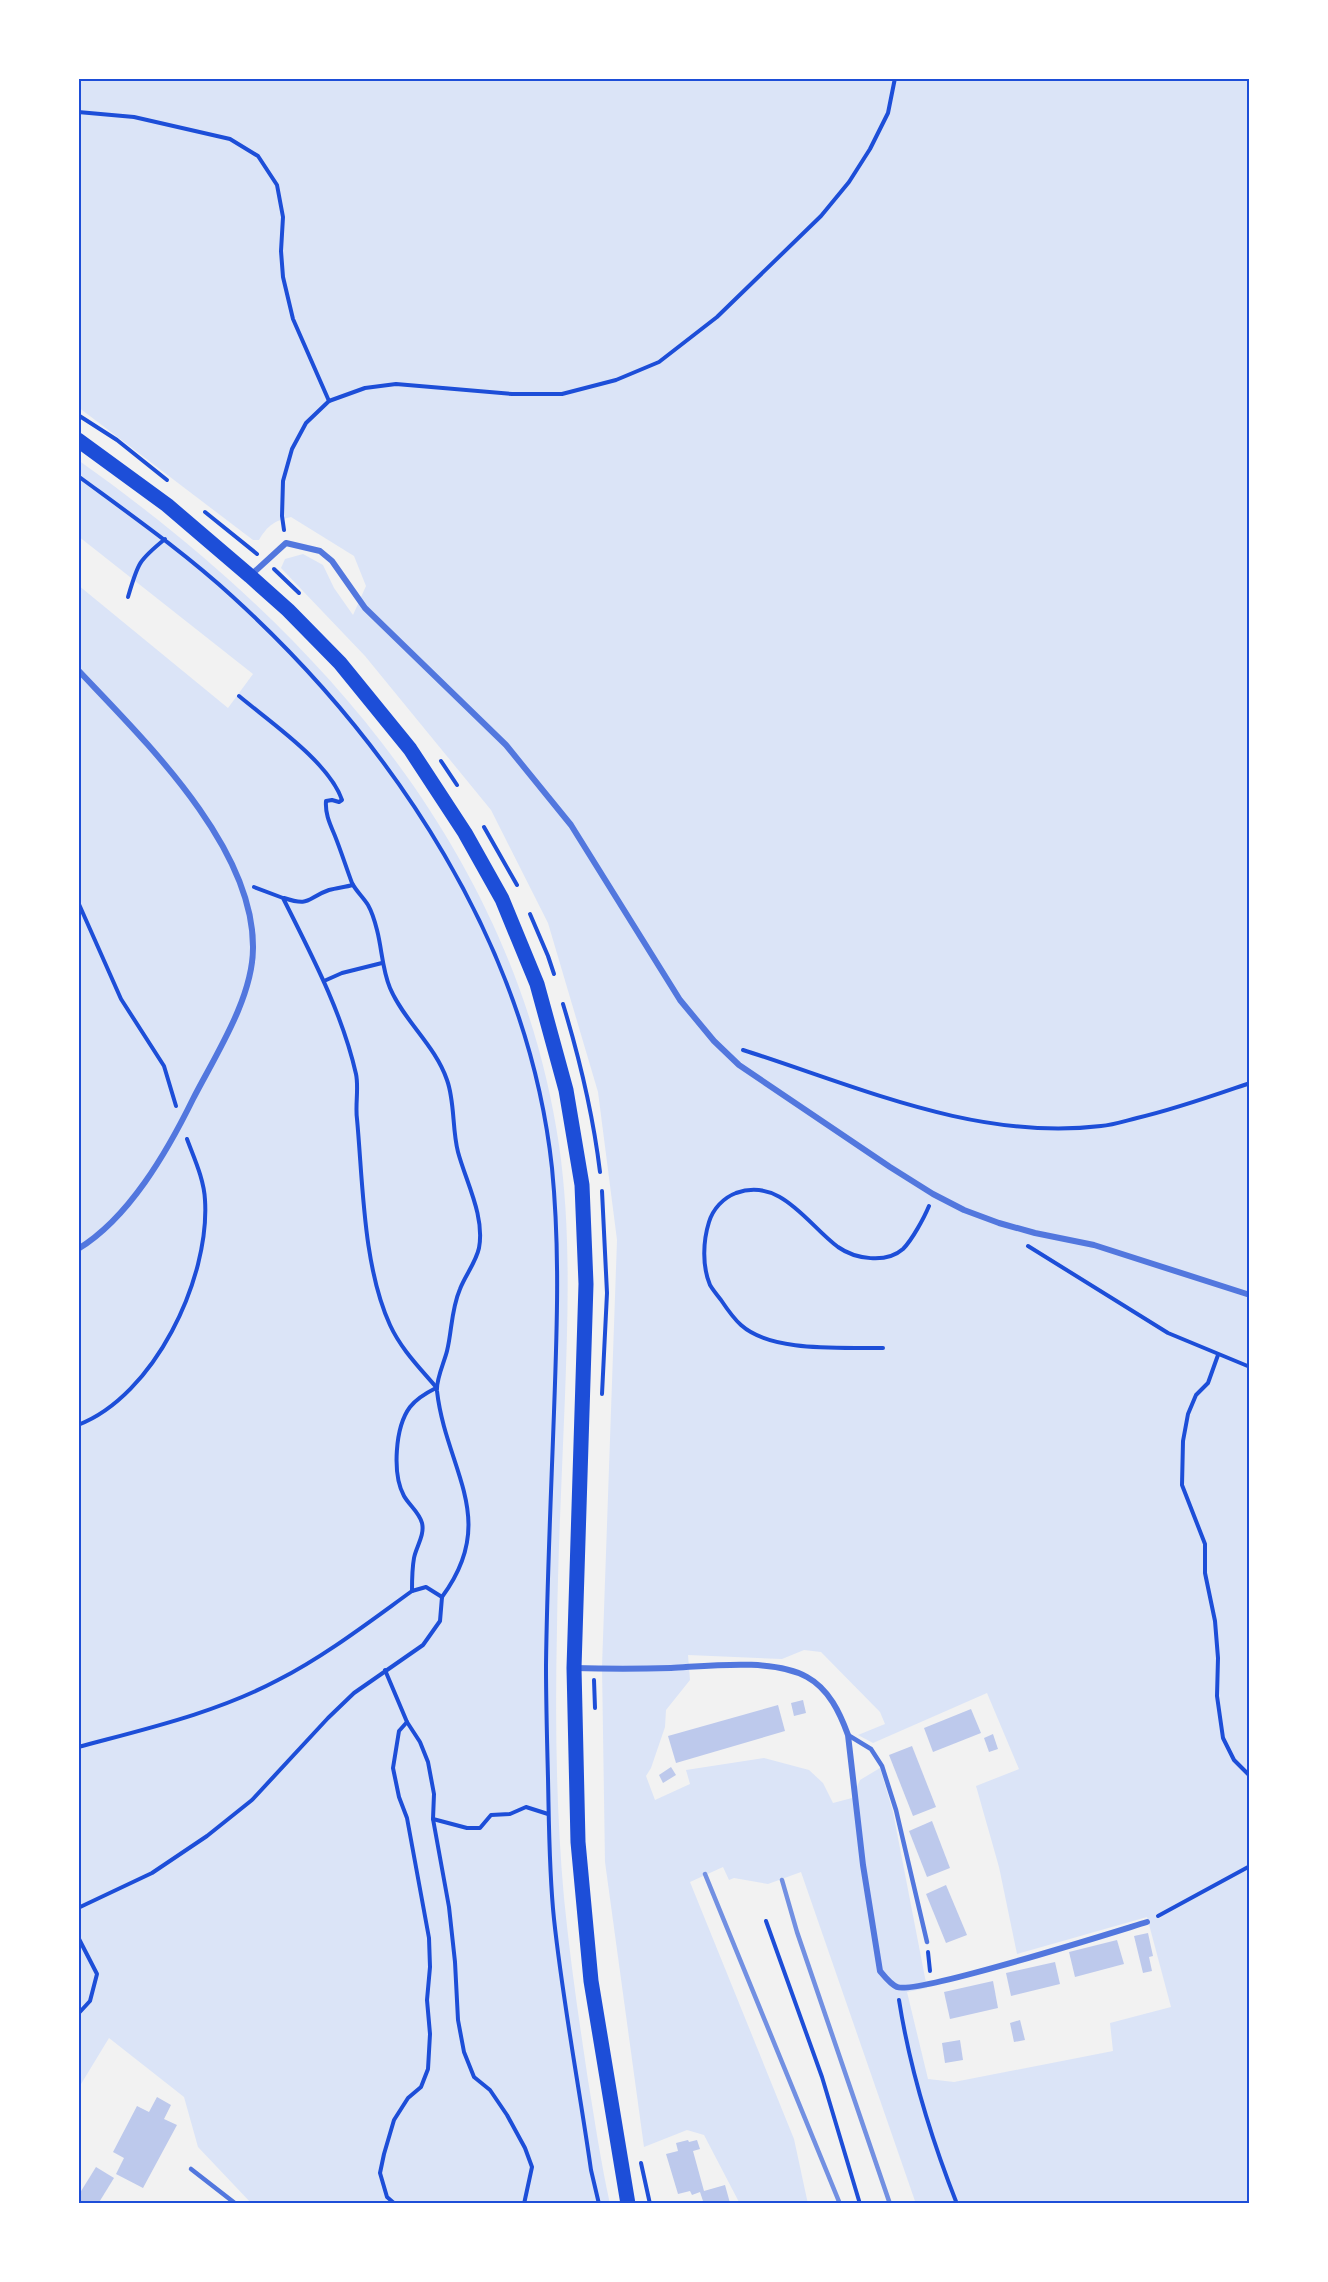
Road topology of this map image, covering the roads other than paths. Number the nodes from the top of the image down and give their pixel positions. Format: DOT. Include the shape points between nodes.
graph roads {
  1 [pos="78,440"];
  2 [pos="250,576"];
  3 [pos="78,670"];
  4 [pos="78,1249"];
  5 [pos="1250,1294"];
  6 [pos="574,1668"];
  7 [pos="848,1736"];
  8 [pos="1147,1922"];
  9 [pos="927,1942"];
  10 [pos="191,2169"];
  11 [pos="236,2204"];
  12 [pos="628,2204"];
  1 -- 2 [label="main road" via="166,505"];
  2 -- 5 [label="street" via="286,543 304,545 326,556 365,608 506,745 571,825 680,1000 714,1041 771,1088 933,1194 964,1210 1035,1233 1094,1245"];
  2 -- 6 [label="main road" via="340,663 410,749 502,899 537,984 566,1090 582,1185 586,1284"];
  3 -- 4 [label="street" via="190,795 218,837 249,909 253,949 247,985 232,1023 181,1123 136,1195 112,1222"];
  6 -- 7 [label="street" via="783,1667 807,1677 825,1691"];
  6 -- 12 [label="main road" via="578,1842 591,1981"];
  7 -- 8 [label="street" via="880,1971 897,1988 931,1983"];
  7 -- 9 [label="lane" via="871,1749 882,1766"];
  10 -- 11 [label="lane"];
}
